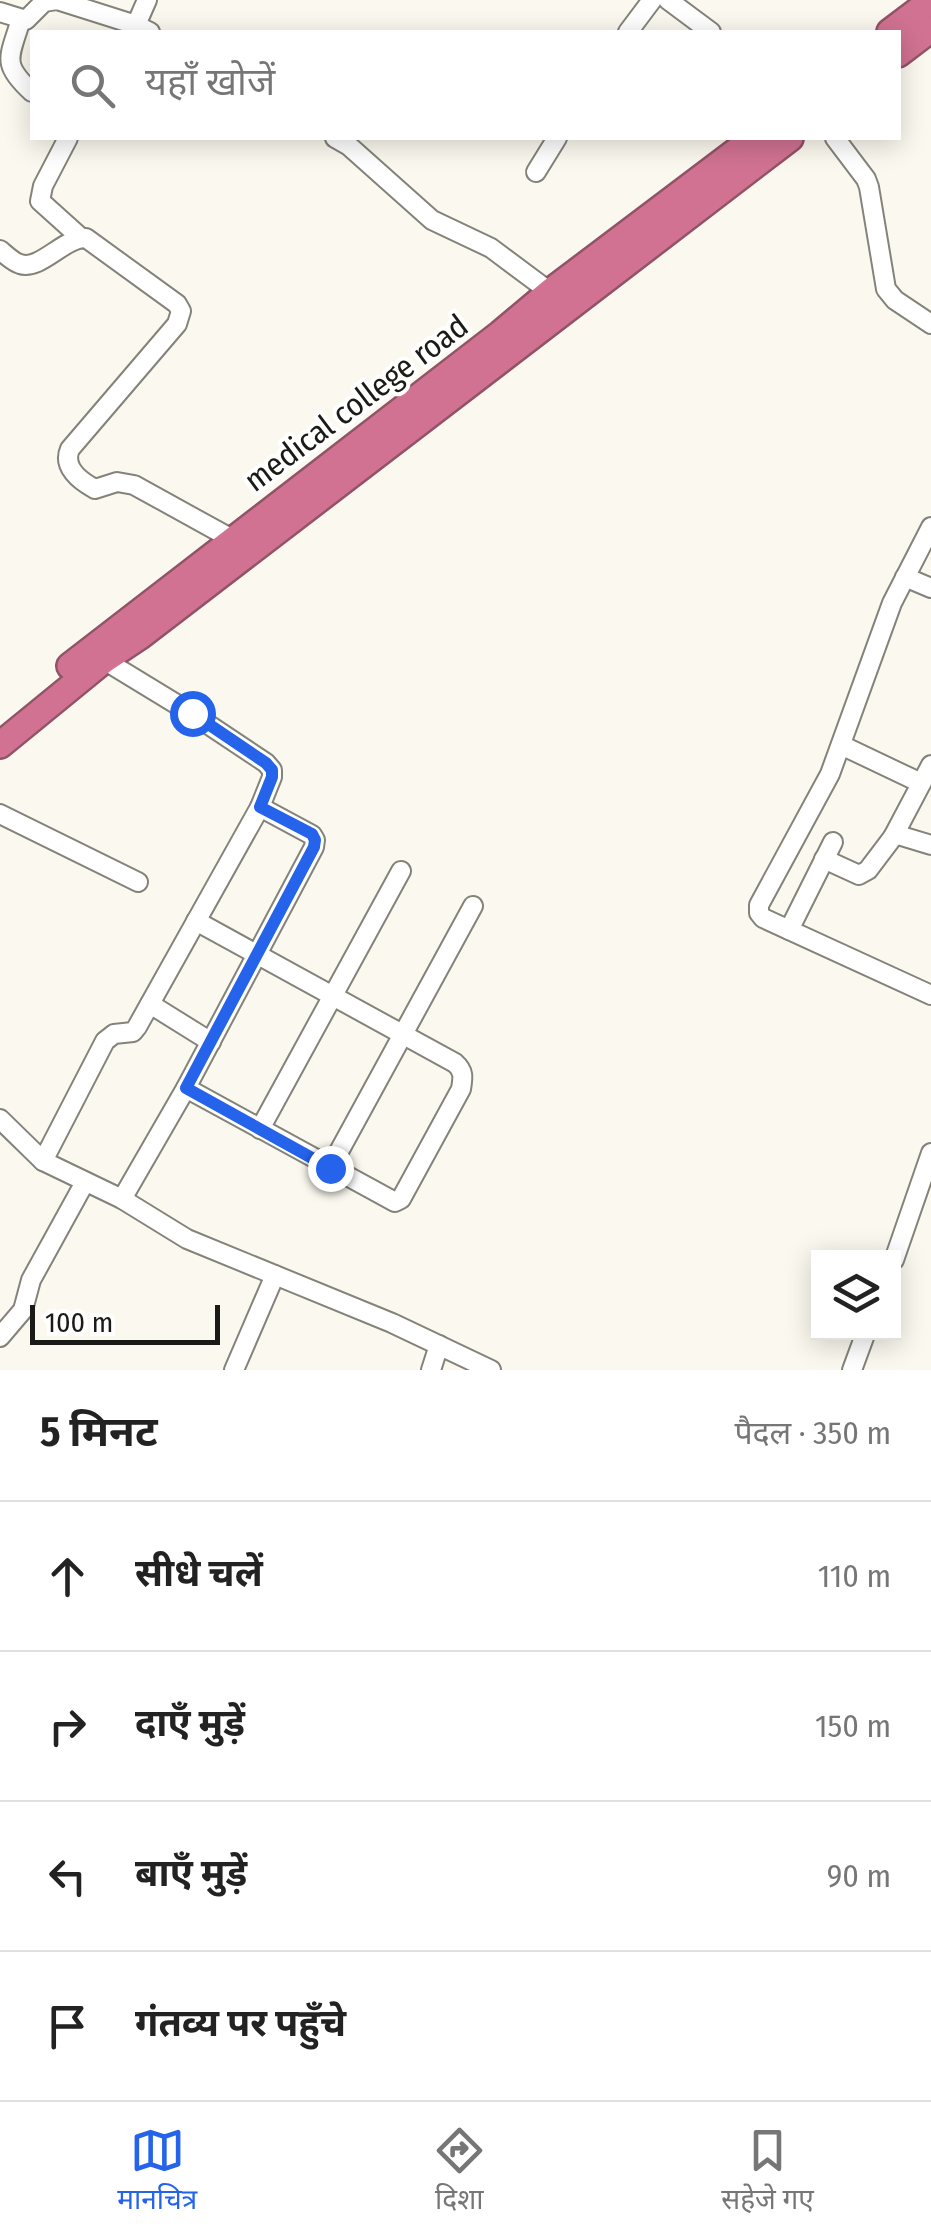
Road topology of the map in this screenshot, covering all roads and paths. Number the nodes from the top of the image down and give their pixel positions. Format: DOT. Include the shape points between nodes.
graph roads {
  1 [pos="48,0"];
  2 [pos="147,0"];
  3 [pos="652,0"];
  4 [pos="668,0"];
  5 [pos="931,1"];
  6 [pos="0,12"];
  7 [pos="21,19"];
  8 [pos="143,29"];
  9 [pos="630,30"];
  10 [pos="708,30"];
  11 [pos="893,30"];
  12 [pos="931,30"];
  13 [pos="901,52"];
  14 [pos="30,90"];
  15 [pos="67,140"];
  16 [pos="338,140"];
  17 [pos="557,140"];
  18 [pos="751,140"];
  19 [pos="787,140"];
  20 [pos="837,140"];
  21 [pos="536,172"];
  22 [pos="80,237"];
  23 [pos="0,250"];
  24 [pos="550,292"];
  25 [pos="931,324"];
  26 [pos="931,527"];
  27 [pos="232,540"];
  28 [pos="905,577"];
  29 [pos="931,588"];
  30 [pos="104,660"];
  31 [pos="69,677"];
  32 [pos="0,723"];
  33 [pos="0,745"];
  34 [pos="841,745"];
  35 [pos="931,765"];
  36 [pos="921,783"];
  37 [pos="260,807"];
  38 [pos="0,814"];
  39 [pos="893,837"];
  40 [pos="931,844"];
  41 [pos="402,871"];
  42 [pos="138,882"];
  43 [pos="473,906"];
  44 [pos="196,921"];
  45 [pos="788,930"];
  46 [pos="256,956"];
  47 [pos="931,995"];
  48 [pos="332,996"];
  49 [pos="150,1004"];
  50 [pos="402,1034"];
  51 [pos="212,1042"];
  52 [pos="186,1088"];
  53 [pos="0,1119"];
  54 [pos="260,1129"];
  55 [pos="931,1153"];
  56 [pos="44,1161"];
  57 [pos="330,1168"];
  58 [pos="85,1182"];
  59 [pos="122,1199"];
  60 [pos="897,1250"];
  61 [pos="276,1275"];
  62 [pos="0,1337"];
  63 [pos="863,1340"];
  64 [pos="439,1345"];
  65 [pos="234,1370"];
  66 [pos="431,1370"];
  67 [pos="491,1370"];
  68 [pos="852,1370"];
  1 -- 7 [label="street"];
  1 -- 8 [label="street"];
  2 -- 8 [label="street"];
  3 -- 9 [label="street"];
  4 -- 10 [label="street"];
  5 -- 11 [label="highway"];
  6 -- 7 [label="street"];
  7 -- 14 [label="street" via="10,64"];
  12 -- 13 [label="highway"];
  15 -- 22 [label="street" via="40,201"];
  16 -- 24 [label="street" via="425,215 492,248"];
  17 -- 21 [label="street"];
  18 -- 24 [label="highway, medical college road"];
  19 -- 30 [label="highway"];
  20 -- 25 [label="street" via="869,187 886,288"];
  22 -- 23 [label="street" via="30,265"];
  22 -- 27 [label="street" via="178,304 181,317 70,449 69,467 95,489 118,482 134,486"];
  24 -- 27 [label="highway, medical college road"];
  26 -- 28 [label="street"];
  27 -- 31 [label="highway, medical college road"];
  28 -- 29 [label="street"];
  28 -- 34 [label="street"];
  30 -- 31 [label="highway"];
  30 -- 37 [label="street" via="266,763 272,777"];
  31 -- 32 [label="highway, medical college road"];
  31 -- 33 [label="highway"];
  34 -- 36 [label="street"];
  34 -- 45 [label="street" via="760,906 762,918"];
  35 -- 36 [label="street"];
  36 -- 39 [label="street"];
  37 -- 44 [label="street"];
  37 -- 46 [label="street" via="315,840"];
  38 -- 42 [label="street"];
  39 -- 40 [label="street"];
  39 -- 45 [label="street" via="863,874 853,874 828,851"];
  41 -- 48 [label="street"];
  43 -- 50 [label="street"];
  44 -- 46 [label="street"];
  44 -- 49 [label="street"];
  45 -- 47 [label="street"];
  46 -- 48 [label="street"];
  46 -- 51 [label="street"];
  48 -- 50 [label="street"];
  48 -- 54 [label="street"];
  49 -- 51 [label="street"];
  49 -- 56 [label="street" via="133,1032 105,1041"];
  50 -- 57 [label="street"];
  50 -- 57 [label="street" via="462,1068 462,1089 401,1199 390,1201"];
  51 -- 52 [label="street"];
  52 -- 54 [label="street"];
  52 -- 59 [label="street"];
  53 -- 56 [label="street"];
  54 -- 57 [label="street"];
  55 -- 60 [label="street"];
  56 -- 58 [label="street"];
  58 -- 59 [label="street"];
  58 -- 62 [label="street" via="31,1280 22,1310"];
  59 -- 61 [label="street" via="187,1239"];
  61 -- 64 [label="street"];
  61 -- 65 [label="street"];
  63 -- 68 [label="street"];
  64 -- 66 [label="street"];
  64 -- 67 [label="street"];
}
